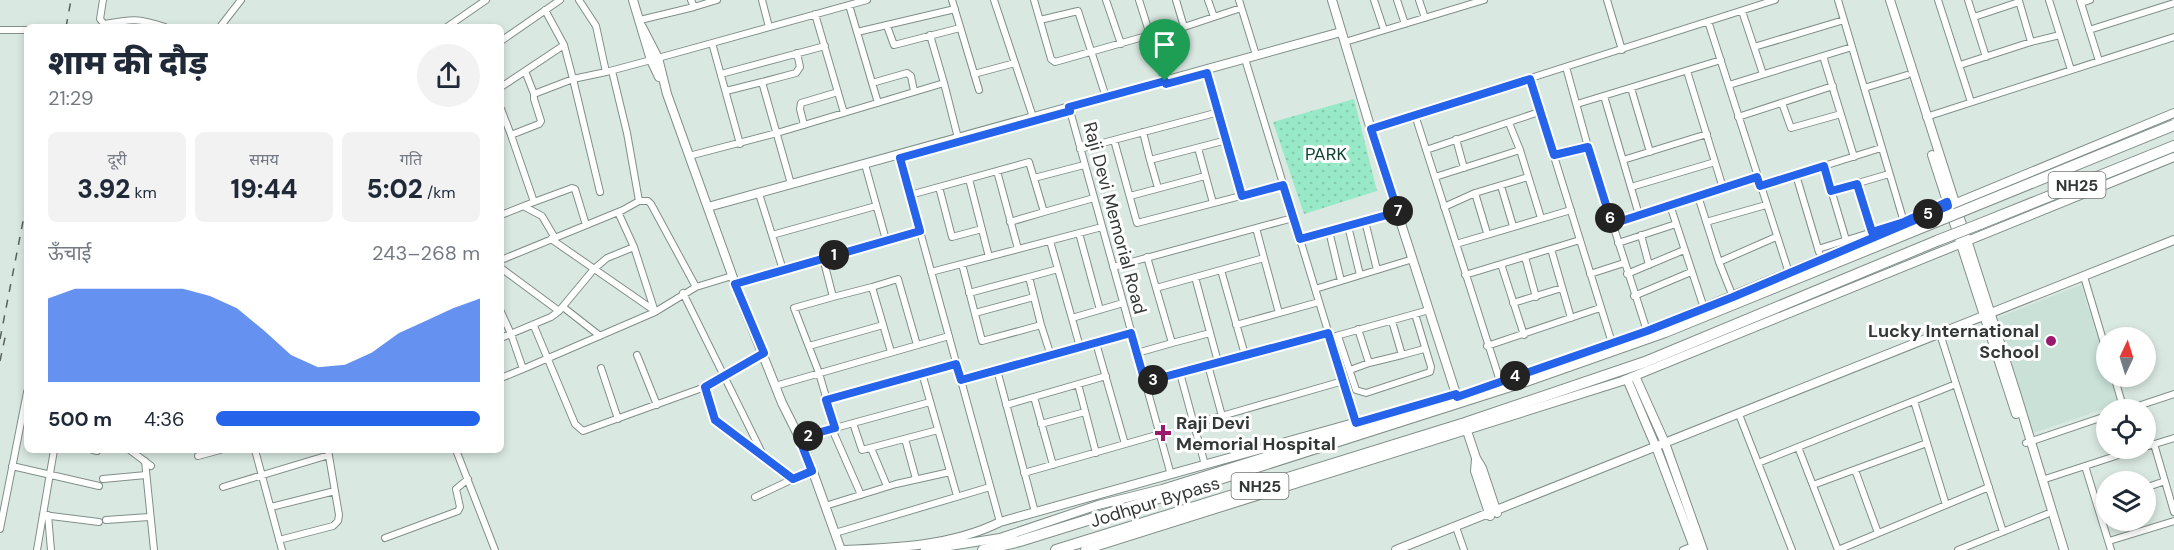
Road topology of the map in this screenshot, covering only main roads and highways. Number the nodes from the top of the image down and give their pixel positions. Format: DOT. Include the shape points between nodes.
graph roads {
  1 [pos="2174,125"];
  2 [pos="2174,146"];
  3 [pos="983,550"];
  4 [pos="1056,550"];
  1 -- 3 [label="highway, bridge" via="1665,332 1221,479"];
  2 -- 4 [label="highway, Jodhpur Bypass / NH25, bridge" via="1666,354 1531,401"];
}
